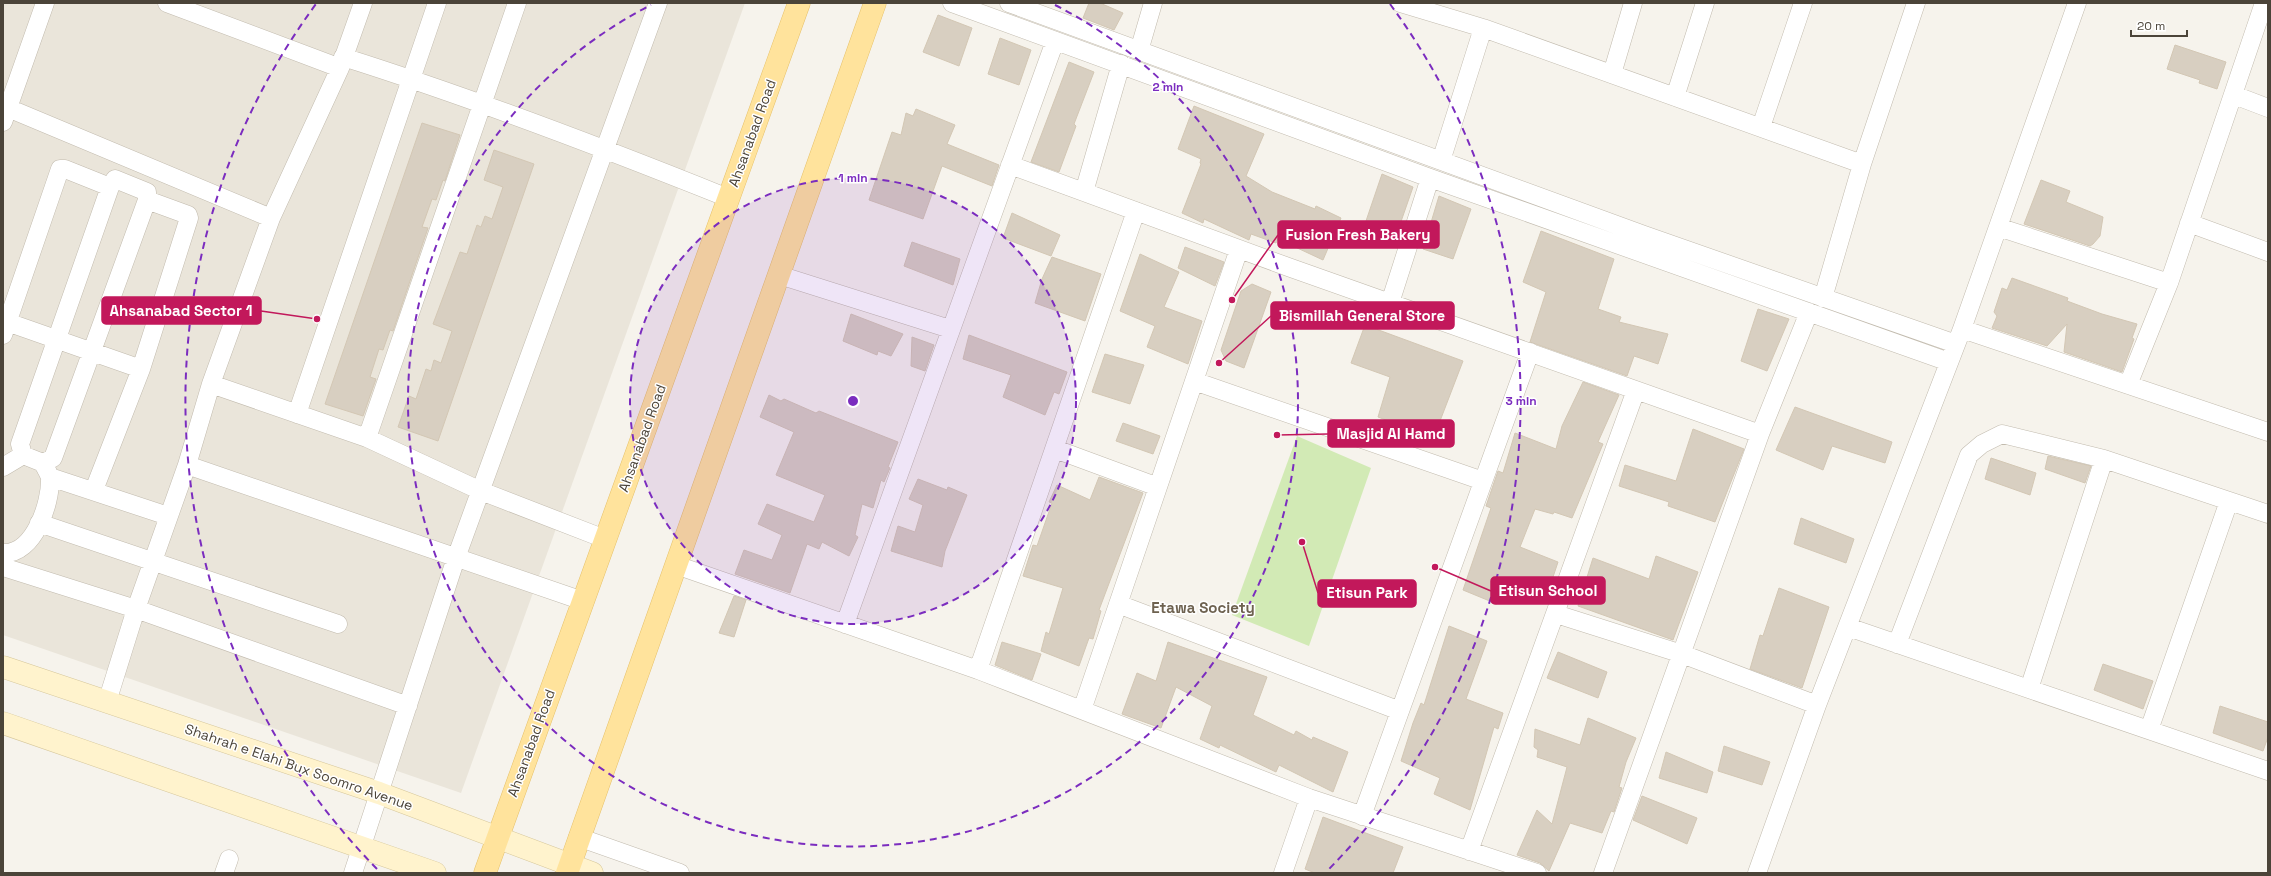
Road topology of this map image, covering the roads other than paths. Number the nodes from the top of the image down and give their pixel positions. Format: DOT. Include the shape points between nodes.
graph roads {
  1 [pos="45,3"];
  2 [pos="167,3"];
  3 [pos="363,3"];
  4 [pos="438,3"];
  5 [pos="517,3"];
  6 [pos="658,3"];
  7 [pos="799,3"];
  8 [pos="875,3"];
  9 [pos="952,3"];
  10 [pos="1009,3"];
  11 [pos="1154,3"];
  12 [pos="1633,3"];
  13 [pos="1705,3"];
  14 [pos="1803,3"];
  15 [pos="1916,3"];
  16 [pos="2077,3"];
  17 [pos="2264,3"];
  18 [pos="1404,4"];
  19 [pos="1483,28"];
  20 [pos="1056,41"];
  21 [pos="1139,51"];
  22 [pos="341,62"];
  23 [pos="1121,64"];
  24 [pos="1612,74"];
  25 [pos="412,78"];
  26 [pos="2234,96"];
  27 [pos="1675,97"];
  28 [pos="482,105"];
  29 [pos="2268,108"];
  30 [pos="6,115"];
  31 [pos="1761,127"];
  32 [pos="606,149"];
  33 [pos="1441,160"];
  34 [pos="1862,164"];
  35 [pos="1010,165"];
  36 [pos="1430,178"];
  37 [pos="110,187"];
  38 [pos="1084,192"];
  39 [pos="728,198"];
  40 [pos="147,200"];
  41 [pos="1136,211"];
  42 [pos="271,218"];
  43 [pos="2189,224"];
  44 [pos="1998,227"];
  45 [pos="1239,249"];
  46 [pos="2268,252"];
  47 [pos="779,275"];
  48 [pos="2169,283"];
  49 [pos="1824,298"];
  50 [pos="1390,303"];
  51 [pos="1809,312"];
  52 [pos="5,328"];
  53 [pos="950,329"];
  54 [pos="1959,337"];
  55 [pos="58,338"];
  56 [pos="91,350"];
  57 [pos="1530,352"];
  58 [pos="1949,362"];
  59 [pos="141,369"];
  60 [pos="1194,381"];
  61 [pos="212,384"];
  62 [pos="2128,385"];
  63 [pos="1636,390"];
  64 [pos="297,414"];
  65 [pos="2268,432"];
  66 [pos="1760,434"];
  67 [pos="367,438"];
  68 [pos="1055,449"];
  69 [pos="2104,459"];
  70 [pos="11,460"];
  71 [pos="187,465"];
  72 [pos="46,470"];
  73 [pos="1483,481"];
  74 [pos="1158,487"];
  75 [pos="94,490"];
  76 [pos="482,491"];
  77 [pos="2229,501"];
  78 [pos="2268,514"];
  79 [pos="168,516"];
  80 [pos="39,523"];
  81 [pos="605,539"];
  82 [pos="3,552"];
  83 [pos="456,558"];
  84 [pos="154,562"];
  85 [pos="676,564"];
  86 [pos="3,567"];
  87 [pos="583,601"];
  88 [pos="1118,604"];
  89 [pos="136,609"];
  90 [pos="1556,614"];
  91 [pos="338,624"];
  92 [pos="845,624"];
  93 [pos="1848,627"];
  94 [pos="1897,644"];
  95 [pos="1682,654"];
  96 [pos="3,667"];
  97 [pos="978,670"];
  98 [pos="2029,689"];
  99 [pos="108,702"];
  100 [pos="1817,705"];
  101 [pos="408,706"];
  102 [pos="1082,710"];
  103 [pos="1400,711"];
  104 [pos="3,723"];
  105 [pos="2149,730"];
  106 [pos="2268,771"];
  107 [pos="379,793"];
  108 [pos="1309,798"];
  109 [pos="1362,816"];
  110 [pos="497,837"];
  111 [pos="578,837"];
  112 [pos="362,847"];
  113 [pos="1469,851"];
  114 [pos="568,869"];
  115 [pos="353,873"];
  116 [pos="435,873"];
  117 [pos="485,873"];
  118 [pos="592,873"];
  119 [pos="680,873"];
  120 [pos="1283,873"];
  121 [pos="1537,873"];
  122 [pos="1603,873"];
  123 [pos="1757,873"];
  1 -- 30 [label="street"];
  2 -- 22 [label="street"];
  3 -- 22 [label="street"];
  4 -- 25 [label="street"];
  5 -- 28 [label="street"];
  6 -- 32 [label="street"];
  7 -- 39 [label="main road, Ahsanabad Road"];
  8 -- 47 [label="main road"];
  9 -- 20 [label="street"];
  10 -- 21 [label="street"];
  11 -- 21 [label="street"];
  12 -- 24 [label="street"];
  13 -- 27 [label="street"];
  14 -- 31 [label="street"];
  15 -- 34 [label="street"];
  16 -- 44 [label="street"];
  17 -- 26 [label="street"];
  18 -- 19 [label="street"];
  19 -- 24 [label="street"];
  19 -- 33 [label="street"];
  20 -- 23 [label="street"];
  20 -- 35 [label="street"];
  21 -- 33 [label="street"];
  22 -- 25 [label="street"];
  22 -- 42 [label="street"];
  23 -- 36 [label="street"];
  23 -- 38 [label="street"];
  24 -- 27 [label="street"];
  25 -- 28 [label="street"];
  25 -- 64 [label="street"];
  26 -- 29 [label="street"];
  26 -- 43 [label="street"];
  27 -- 31 [label="street"];
  28 -- 32 [label="street"];
  28 -- 67 [label="street"];
  30 -- 42 [label="street"];
  31 -- 34 [label="street"];
  32 -- 39 [label="street"];
  32 -- 76 [label="street"];
  33 -- 49 [label="street"];
  34 -- 49 [label="street"];
  35 -- 38 [label="street"];
  35 -- 53 [label="street"];
  36 -- 50 [label="street"];
  36 -- 51 [label="street"];
  37 -- 40 [label="street" via="115,179 147,192"];
  37 -- 52 [label="street" via="60,169"];
  37 -- 55 [label="street"];
  38 -- 41 [label="street"];
  39 -- 81 [label="main road, Ahsanabad Road"];
  40 -- 56 [label="street"];
  40 -- 59 [label="street" via="189,217"];
  41 -- 45 [label="street"];
  41 -- 68 [label="street"];
  42 -- 61 [label="street"];
  43 -- 46 [label="street"];
  43 -- 48 [label="street"];
  44 -- 48 [label="street"];
  44 -- 54 [label="street"];
  45 -- 50 [label="street"];
  45 -- 60 [label="street"];
  47 -- 53 [label="street"];
  47 -- 85 [label="main road"];
  48 -- 62 [label="street"];
  49 -- 54 [label="street"];
  50 -- 57 [label="street"];
  51 -- 58 [label="street"];
  51 -- 66 [label="street"];
  52 -- 55 [label="street"];
  53 -- 92 [label="street"];
  54 -- 58 [label="street"];
  54 -- 62 [label="street"];
  55 -- 56 [label="street"];
  55 -- 70 [label="street" via="20,444"];
  56 -- 59 [label="street"];
  56 -- 72 [label="street" via="53,458"];
  57 -- 63 [label="street"];
  57 -- 73 [label="street"];
  58 -- 93 [label="street"];
  59 -- 75 [label="street"];
  60 -- 73 [label="street"];
  60 -- 74 [label="street"];
  61 -- 64 [label="street"];
  61 -- 71 [label="street"];
  62 -- 65 [label="street"];
  63 -- 66 [label="street"];
  63 -- 90 [label="street"];
  64 -- 67 [label="street"];
  66 -- 95 [label="street"];
  67 -- 76 [label="street"];
  68 -- 74 [label="street"];
  68 -- 97 [label="street"];
  69 -- 77 [label="street"];
  69 -- 94 [label="street" via="2002,434 1982,444 1969,455"];
  69 -- 98 [label="street"];
  70 -- 72 [label="street"];
  71 -- 79 [label="street"];
  71 -- 83 [label="street"];
  72 -- 75 [label="street"];
  72 -- 80 [label="street" via="47,496"];
  73 -- 103 [label="street"];
  74 -- 88 [label="street"];
  75 -- 79 [label="street"];
  76 -- 81 [label="street"];
  76 -- 83 [label="street"];
  77 -- 78 [label="street"];
  77 -- 105 [label="street"];
  79 -- 84 [label="street"];
  80 -- 82 [label="street" via="34,536 23,548 11,553"];
  80 -- 84 [label="street"];
  81 -- 87 [label="main road, Ahsanabad Road"];
  83 -- 87 [label="street"];
  83 -- 101 [label="street"];
  84 -- 89 [label="street"];
  84 -- 91 [label="street"];
  85 -- 92 [label="street"];
  85 -- 111 [label="main road"];
  86 -- 89 [label="street"];
  87 -- 110 [label="main road, Ahsanabad Road"];
  88 -- 102 [label="street"];
  88 -- 103 [label="street"];
  89 -- 99 [label="street"];
  89 -- 101 [label="street"];
  90 -- 95 [label="street"];
  90 -- 113 [label="street"];
  92 -- 97 [label="street"];
  93 -- 94 [label="street"];
  93 -- 100 [label="street"];
  94 -- 98 [label="street"];
  95 -- 100 [label="street"];
  95 -- 122 [label="street"];
  96 -- 99 [label="main road, Shahrah e Elahi Bux Soomro Avenue"];
  97 -- 102 [label="street"];
  98 -- 105 [label="street"];
  99 -- 107 [label="main road, Shahrah e Elahi Bux Soomro Avenue"];
  100 -- 123 [label="street"];
  101 -- 107 [label="street"];
  102 -- 108 [label="street"];
  103 -- 109 [label="street"];
  104 -- 112 [label="main road"];
  105 -- 106 [label="street"];
  107 -- 110 [label="main road, Shahrah e Elahi Bux Soomro Avenue"];
  107 -- 112 [label="street"];
  108 -- 109 [label="street"];
  108 -- 120 [label="street"];
  109 -- 113 [label="street"];
  110 -- 114 [label="main road, Shahrah e Elahi Bux Soomro Avenue"];
  110 -- 117 [label="main road, Ahsanabad Road"];
  111 -- 114 [label="main road"];
  111 -- 119 [label="street"];
  112 -- 115 [label="street"];
  112 -- 116 [label="main road"];
  113 -- 121 [label="street"];
  114 -- 118 [label="main road, Shahrah e Elahi Bux Soomro Avenue"];
}
